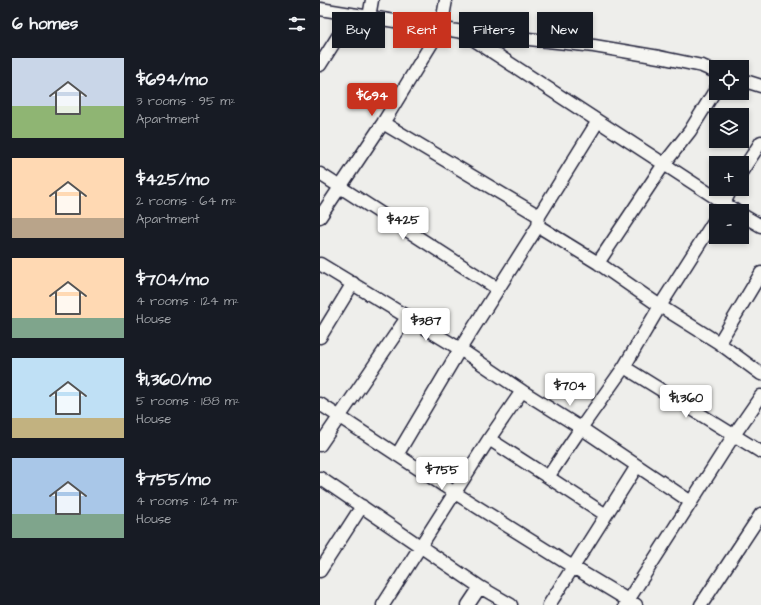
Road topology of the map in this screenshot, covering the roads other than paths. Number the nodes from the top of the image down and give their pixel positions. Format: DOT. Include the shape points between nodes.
graph roads {
  1 [pos="372,0"];
  2 [pos="446,0"];
  3 [pos="320,9"];
  4 [pos="339,12"];
  5 [pos="370,12"];
  6 [pos="444,12"];
  7 [pos="529,39"];
  8 [pos="332,46"];
  9 [pos="429,48"];
  10 [pos="487,48"];
  11 [pos="320,65"];
  12 [pos="709,69"];
  13 [pos="749,82"];
  14 [pos="761,86"];
  15 [pos="709,100"];
  16 [pos="598,121"];
  17 [pos="383,123"];
  18 [pos="760,147"];
  19 [pos="749,162"];
  20 [pos="664,164"];
  21 [pos="320,174"];
  22 [pos="340,187"];
  23 [pos="717,204"];
  24 [pos="320,217"];
  25 [pos="749,219"];
  26 [pos="539,221"];
  27 [pos="761,226"];
  28 [pos="709,229"];
  29 [pos="598,263"];
  30 [pos="320,264"];
  31 [pos="761,273"];
  32 [pos="353,283"];
  33 [pos="498,289"];
  34 [pos="660,306"];
  35 [pos="408,316"];
  36 [pos="320,337"];
  37 [pos="719,343"];
  38 [pos="460,349"];
  39 [pos="624,366"];
  40 [pos="761,374"];
  41 [pos="522,391"];
  42 [pos="761,396"];
  43 [pos="320,404"];
  44 [pos="340,418"];
  45 [pos="581,428"];
  46 [pos="734,435"];
  47 [pos="489,439"];
  48 [pos="320,445"];
  49 [pos="761,452"];
  50 [pos="397,455"];
  51 [pos="638,466"];
  52 [pos="548,477"];
  53 [pos="320,478"];
  54 [pos="455,493"];
  55 [pos="691,502"];
  56 [pos="362,506"];
  57 [pos="761,514"];
  58 [pos="606,515"];
  59 [pos="421,547"];
  60 [pos="324,556"];
  61 [pos="573,567"];
  62 [pos="320,571"];
  63 [pos="480,587"];
  64 [pos="630,603"];
  65 [pos="383,605"];
  66 [pos="468,605"];
  67 [pos="511,605"];
  68 [pos="549,605"];
  69 [pos="702,605"];
  1 -- 5 [label="street"];
  2 -- 6 [label="street"];
  3 -- 4 [label="street"];
  7 -- 12 [label="street" via="594,46"];
  8 -- 11 [label="street"];
  9 -- 17 [label="street"];
  10 -- 16 [label="street"];
  13 -- 14 [label="street"];
  15 -- 20 [label="street" via="690,132"];
  16 -- 20 [label="street"];
  16 -- 26 [label="street"];
  17 -- 22 [label="street"];
  17 -- 26 [label="street"];
  18 -- 19 [label="street"];
  20 -- 23 [label="street"];
  20 -- 29 [label="street"];
  21 -- 22 [label="street"];
  22 -- 24 [label="street"];
  22 -- 33 [label="street"];
  25 -- 27 [label="street"];
  26 -- 29 [label="street"];
  26 -- 33 [label="street"];
  28 -- 34 [label="street"];
  29 -- 34 [label="street"];
  30 -- 32 [label="street"];
  31 -- 37 [label="street"];
  32 -- 35 [label="street"];
  32 -- 36 [label="street"];
  33 -- 38 [label="street"];
  34 -- 37 [label="street"];
  34 -- 39 [label="street"];
  35 -- 38 [label="street"];
  35 -- 44 [label="street"];
  37 -- 40 [label="street"];
  38 -- 41 [label="street"];
  38 -- 50 [label="street"];
  39 -- 45 [label="street"];
  39 -- 46 [label="street"];
  41 -- 45 [label="street"];
  41 -- 47 [label="street"];
  42 -- 46 [label="street"];
  43 -- 44 [label="street"];
  44 -- 48 [label="street"];
  44 -- 50 [label="street"];
  45 -- 51 [label="street"];
  45 -- 52 [label="street"];
  46 -- 49 [label="street"];
  46 -- 55 [label="street"];
  47 -- 52 [label="street"];
  47 -- 54 [label="street"];
  50 -- 54 [label="street"];
  51 -- 55 [label="street"];
  51 -- 58 [label="street"];
  52 -- 58 [label="street"];
  53 -- 56 [label="street"];
  54 -- 59 [label="street"];
  54 -- 61 [label="street"];
  55 -- 64 [label="street"];
  56 -- 59 [label="street"];
  56 -- 60 [label="street"];
  57 -- 69 [label="street"];
  58 -- 61 [label="street"];
  59 -- 63 [label="street"];
  59 -- 65 [label="street"];
  60 -- 62 [label="street"];
  61 -- 64 [label="street"];
  61 -- 68 [label="street"];
  63 -- 66 [label="street"];
  63 -- 67 [label="street"];
}
